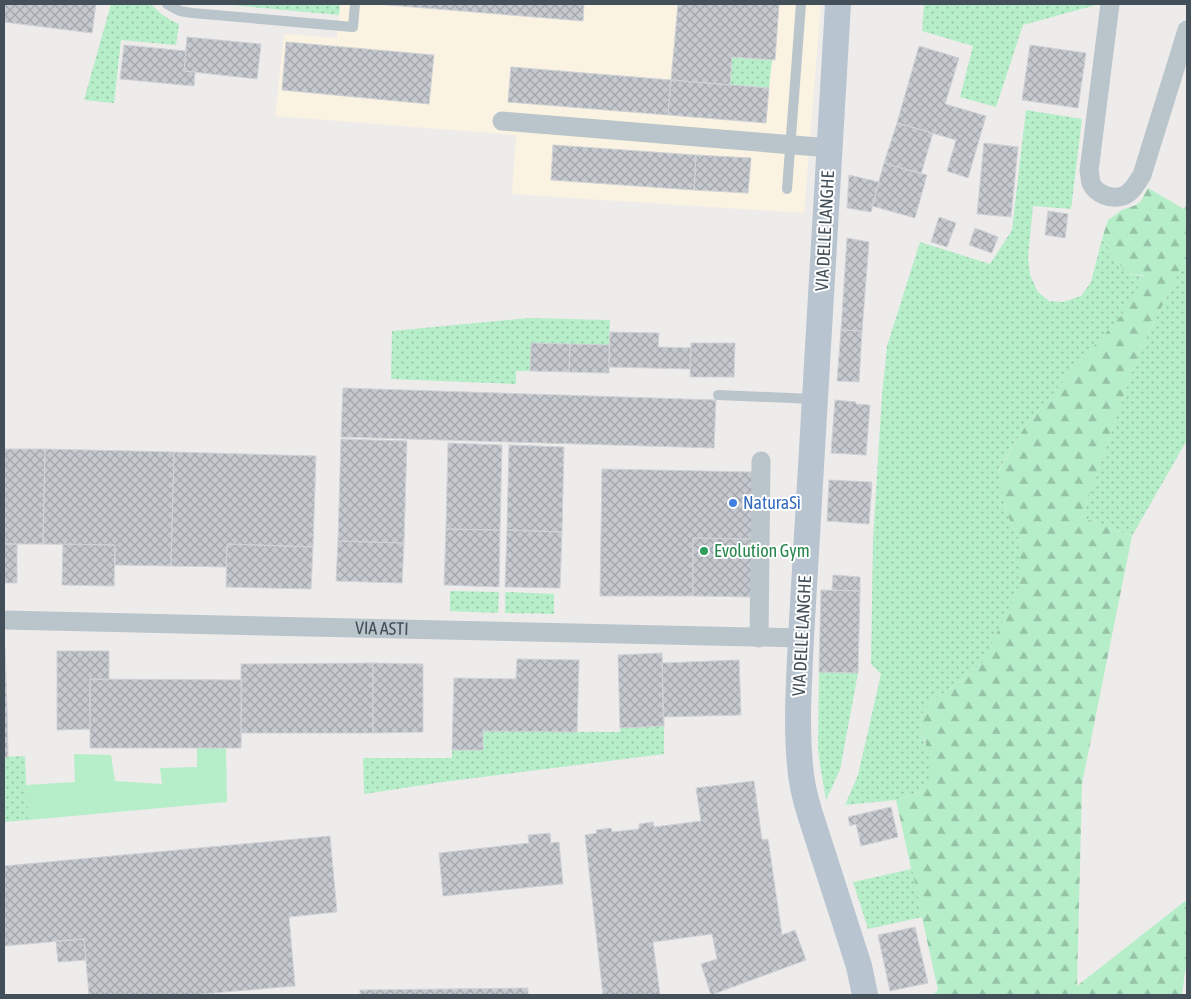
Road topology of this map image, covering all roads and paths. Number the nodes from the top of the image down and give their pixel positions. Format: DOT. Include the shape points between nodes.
graph roads {
  1 [pos="167,4"];
  2 [pos="355,4"];
  3 [pos="801,4"];
  4 [pos="838,4"];
  5 [pos="1110,4"];
  6 [pos="1187,30"];
  7 [pos="502,121"];
  8 [pos="790,145"];
  9 [pos="830,148"];
  10 [pos="787,189"];
  11 [pos="718,396"];
  12 [pos="815,399"];
  13 [pos="761,461"];
  14 [pos="4,620"];
  15 [pos="759,638"];
  16 [pos="801,638"];
  17 [pos="865,995"];
  1 -- 2 [label="lane" via="180,12 353,27"];
  3 -- 8 [label="lane"];
  4 -- 9 [label="main road, VIA DELLE LANGHE"];
  5 -- 6 [label="street" via="1089,171 1091,182 1105,196 1123,196 1131,191 1142,175"];
  7 -- 8 [label="street, VIA DELLE LANGHE"];
  8 -- 9 [label="street, VIA DELLE LANGHE"];
  8 -- 10 [label="lane"];
  9 -- 12 [label="main road, VIA DELLE LANGHE"];
  11 -- 12 [label="lane"];
  12 -- 16 [label="main road, VIA DELLE LANGHE"];
  13 -- 15 [label="street"];
  14 -- 15 [label="street, VIA ASTI"];
  15 -- 16 [label="street, VIA ASTI"];
  16 -- 17 [label="main road, VIA DELLE LANGHE" via="798,735 803,790 859,966"];
}
